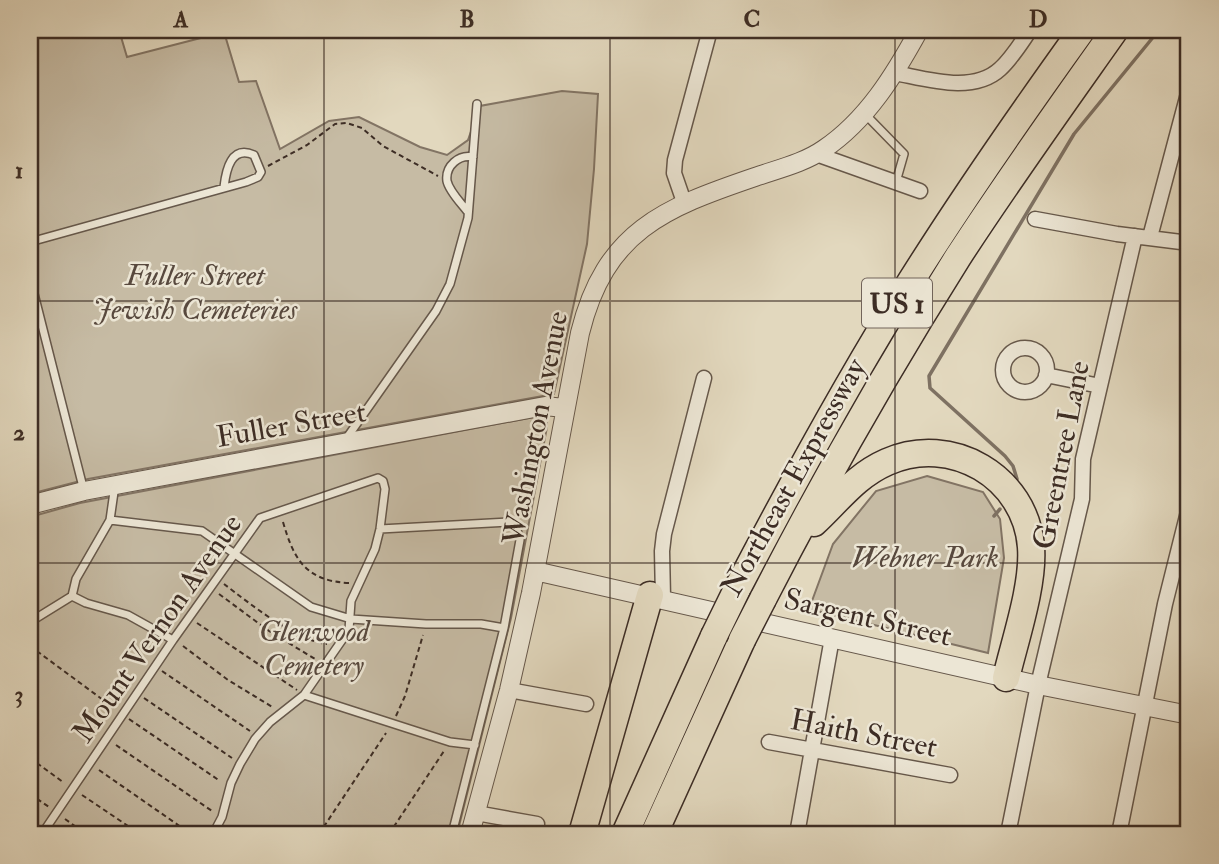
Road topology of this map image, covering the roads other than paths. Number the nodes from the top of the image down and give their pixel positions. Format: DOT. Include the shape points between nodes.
graph roads {
  1 [pos="710,30"];
  2 [pos="919,30"];
  3 [pos="1030,30"];
  4 [pos="1082,30"];
  5 [pos="1115,30"];
  6 [pos="895,73"];
  7 [pos="1189,90"];
  8 [pos="477,104"];
  9 [pos="864,113"];
  10 [pos="1185,121"];
  11 [pos="816,154"];
  12 [pos="473,157"];
  13 [pos="895,183"];
  14 [pos="224,187"];
  15 [pos="920,191"];
  16 [pos="684,202"];
  17 [pos="468,211"];
  18 [pos="1035,219"];
  19 [pos="1135,236"];
  20 [pos="1150,237"];
  21 [pos="30,243"];
  22 [pos="1189,243"];
  23 [pos="30,278"];
  24 [pos="1046,376"];
  25 [pos="704,378"];
  26 [pos="1100,386"];
  27 [pos="564,408"];
  28 [pos="344,442"];
  29 [pos="115,485"];
  30 [pos="84,491"];
  31 [pos="30,505"];
  32 [pos="1189,508"];
  33 [pos="110,520"];
  34 [pos="380,529"];
  35 [pos="792,543"];
  36 [pos="235,554"];
  37 [pos="535,571"];
  38 [pos="72,596"];
  39 [pos="656,597"];
  40 [pos="351,619"];
  41 [pos="30,622"];
  42 [pos="504,628"];
  43 [pos="832,638"];
  44 [pos="173,640"];
  45 [pos="1006,678"];
  46 [pos="1038,685"];
  47 [pos="509,690"];
  48 [pos="304,695"];
  49 [pos="586,704"];
  50 [pos="1145,706"];
  51 [pos="1189,715"];
  52 [pos="769,742"];
  53 [pos="475,745"];
  54 [pos="812,748"];
  55 [pos="950,775"];
  56 [pos="476,813"];
  57 [pos="537,824"];
  58 [pos="30,828"];
  59 [pos="42,834"];
  60 [pos="213,834"];
  61 [pos="452,834"];
  62 [pos="470,834"];
  63 [pos="582,834"];
  64 [pos="625,834"];
  65 [pos="654,834"];
  66 [pos="797,834"];
  67 [pos="1008,834"];
  68 [pos="1119,834"];
  1 -- 16 [label="street" via="675,160 674,173"];
  2 -- 6 [label="street, Washington Avenue"];
  3 -- 6 [label="street" via="1000,69 984,79 937,81"];
  4 -- 64 [label="highway, Northeast Expressway / US 1, bridge" via="910,282 816,442 714,636"];
  5 -- 35 [label="highway, Northeast Expressway / US 1" via="942,283"];
  6 -- 9 [label="street, Washington Avenue"];
  7 -- 10 [label="street"];
  8 -- 12 [label="lane"];
  9 -- 11 [label="street, Washington Avenue"];
  9 -- 13 [label="lane" via="904,153"];
  10 -- 20 [label="street"];
  11 -- 13 [label="street"];
  11 -- 16 [label="street, Washington Avenue"];
  12 -- 17 [label="lane"];
  12 -- 17 [label="lane" via="455,161 447,182"];
  13 -- 15 [label="street"];
  14 -- 14 [label="lane" via="234,156 251,153 260,167 258,177"];
  14 -- 21 [label="lane"];
  16 -- 27 [label="street, Washington Avenue" via="637,231 607,266 582,321"];
  17 -- 28 [label="lane" via="458,260 436,311"];
  18 -- 19 [label="street"];
  19 -- 20 [label="street"];
  19 -- 26 [label="street, Greentree Lane"];
  20 -- 22 [label="street"];
  23 -- 30 [label="lane"];
  24 -- 26 [label="street"];
  25 -- 39 [label="street" via="664,534"];
  26 -- 46 [label="street, Greentree Lane" via="1083,458 1082,499"];
  27 -- 28 [label="street, Fuller Street" via="545,406"];
  27 -- 37 [label="street, Washington Avenue"];
  28 -- 29 [label="street, Fuller Street"];
  29 -- 30 [label="street, Fuller Street"];
  29 -- 33 [label="lane"];
  30 -- 31 [label="street, Fuller Street"];
  32 -- 50 [label="street"];
  33 -- 36 [label="lane" via="202,531"];
  33 -- 38 [label="lane" via="76,579"];
  34 -- 36 [label="lane, Mount Vernon Avenue" via="385,489 378,478 260,518"];
  34 -- 40 [label="lane" via="351,601"];
  34 -- 42 [label="lane" via="496,522 516,527 520,540"];
  35 -- 45 [label="highway" via="845,490 887,462 910,454 934,453 960,457 983,468 1002,482 1017,502 1031,548"];
  35 -- 65 [label="highway, Northeast Expressway / US 1, bridge" via="742,640"];
  36 -- 40 [label="lane" via="311,607"];
  36 -- 44 [label="lane, Mount Vernon Avenue"];
  37 -- 39 [label="street, Sargent Street"];
  37 -- 47 [label="street, Washington Avenue"];
  38 -- 41 [label="lane"];
  38 -- 44 [label="lane" via="128,615"];
  39 -- 43 [label="street, Sargent Street"];
  39 -- 63 [label="highway"];
  40 -- 42 [label="lane"];
  40 -- 48 [label="lane" via="349,630"];
  42 -- 53 [label="lane"];
  43 -- 45 [label="street, Sargent Street"];
  43 -- 54 [label="street"];
  44 -- 59 [label="lane, Mount Vernon Avenue"];
  45 -- 46 [label="street, Sargent Street"];
  46 -- 50 [label="street, Sargent Street"];
  46 -- 67 [label="street, Greentree Lane"];
  47 -- 49 [label="street"];
  47 -- 56 [label="street, Washington Avenue"];
  48 -- 53 [label="lane" via="450,742"];
  48 -- 60 [label="lane" via="257,736 240,764"];
  50 -- 51 [label="street, Sargent Street"];
  50 -- 68 [label="street"];
  52 -- 54 [label="street, Haith Street"];
  53 -- 61 [label="lane"];
  54 -- 55 [label="street, Haith Street"];
  54 -- 66 [label="street"];
  56 -- 57 [label="street"];
  56 -- 62 [label="street, Washington Avenue"];
  58 -- 59 [label="lane"];
}
